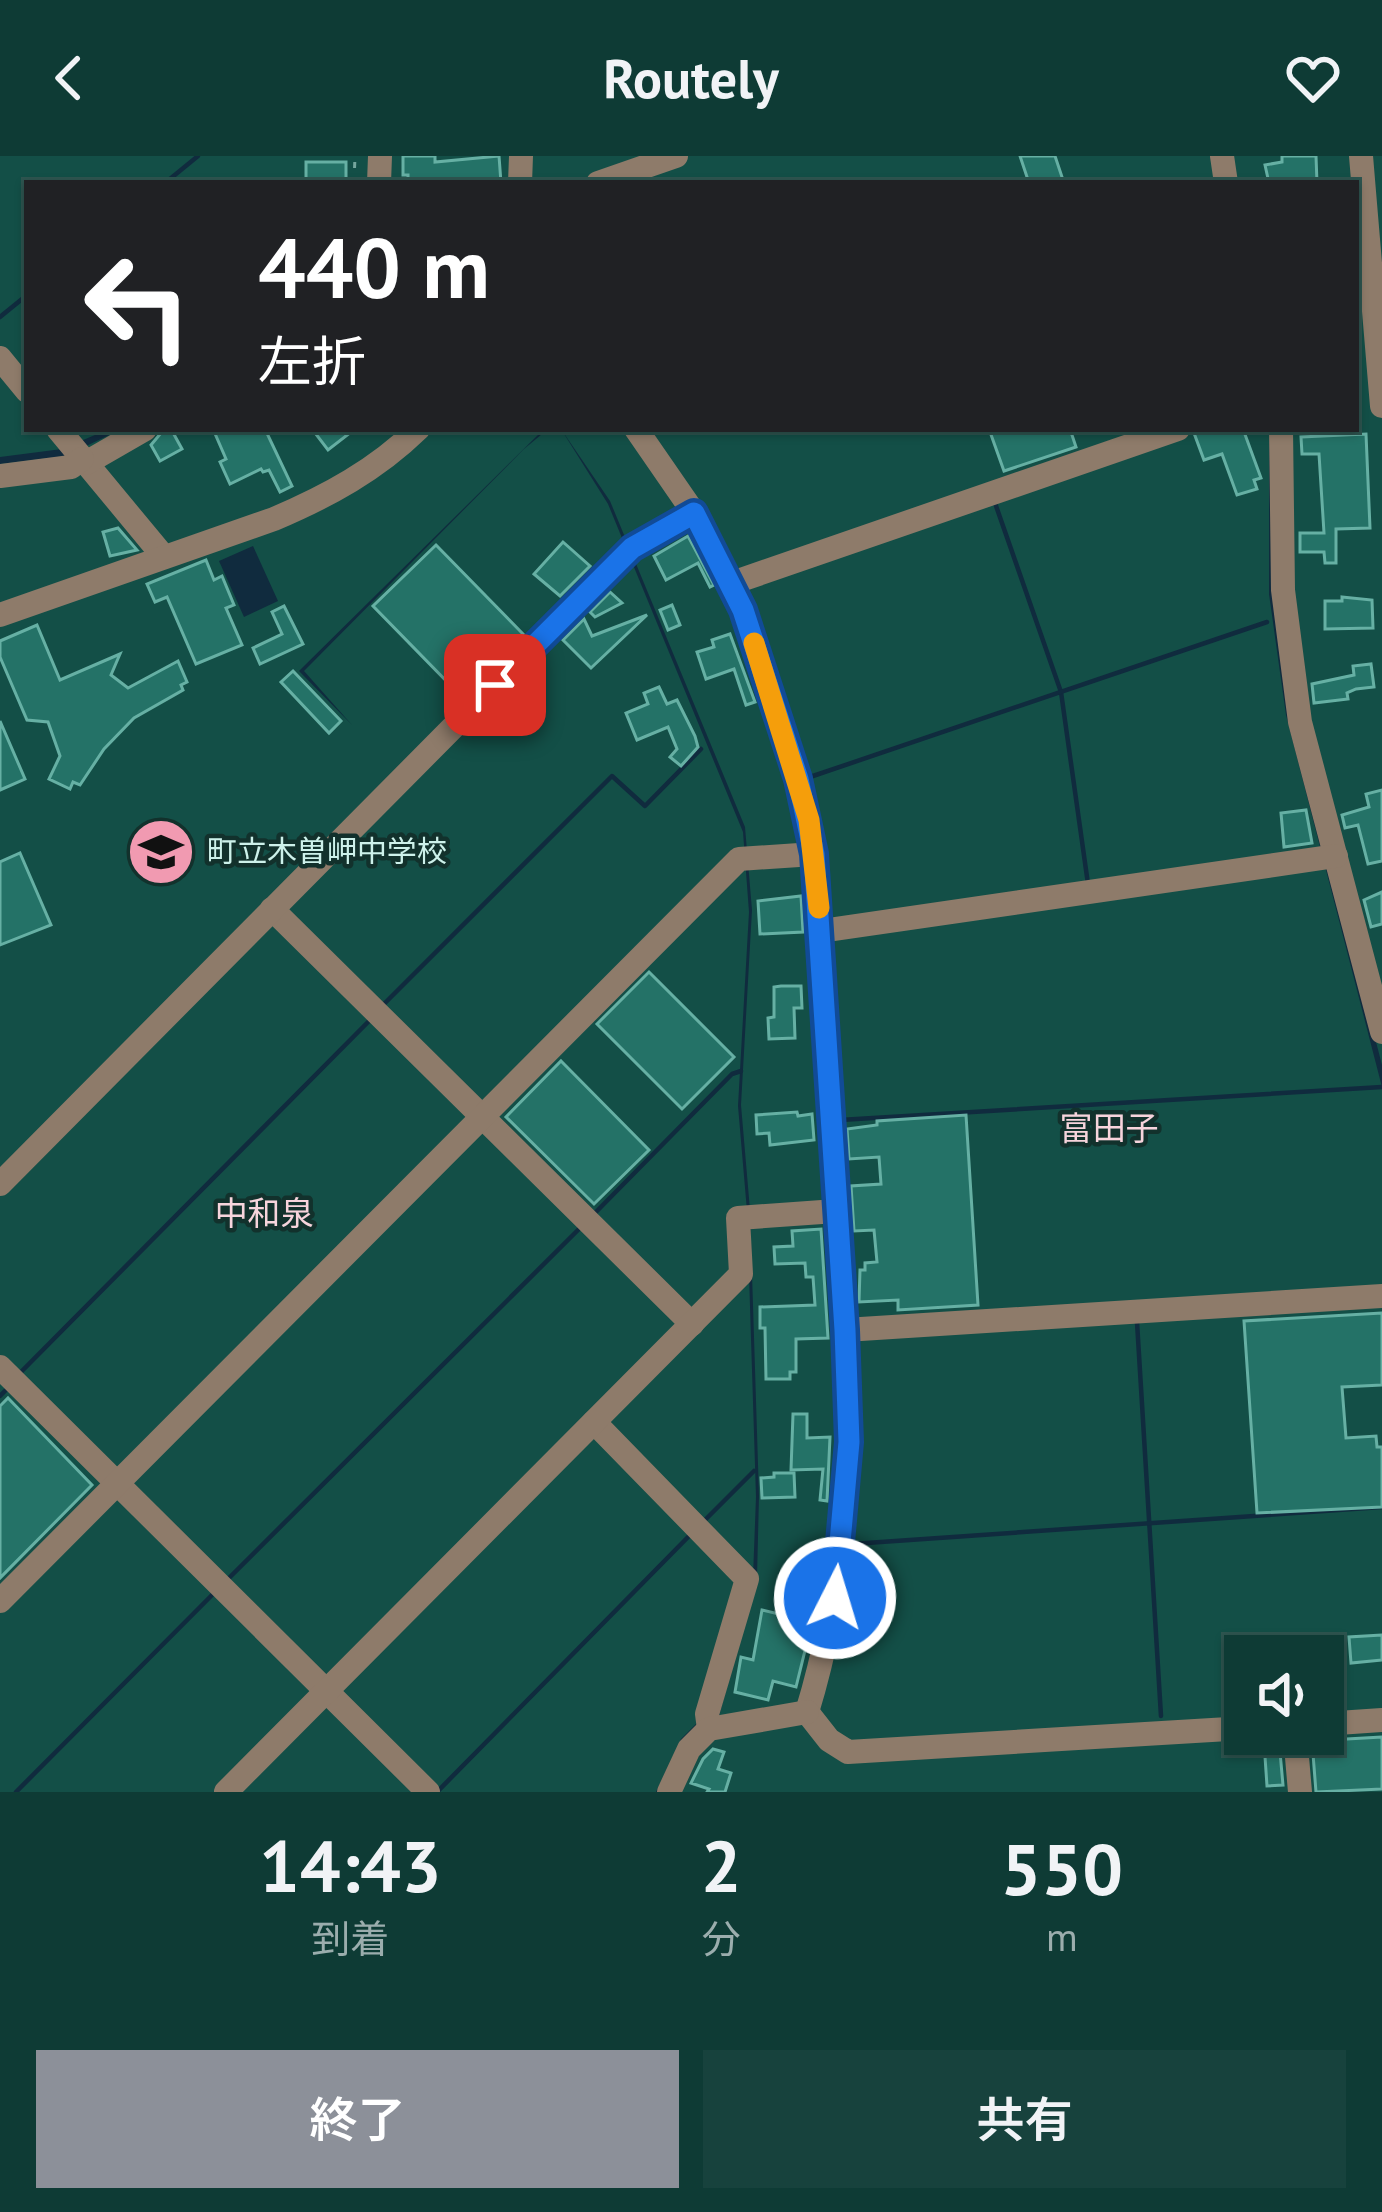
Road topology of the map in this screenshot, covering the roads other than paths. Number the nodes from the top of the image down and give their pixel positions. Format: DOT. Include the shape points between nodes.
graph roads {
  1 [pos="676,156"];
  2 [pos="1361,156"];
  3 [pos="607,180"];
  4 [pos="0,358"];
  5 [pos="24,387"];
  6 [pos="1382,406"];
  7 [pos="135,432"];
  8 [pos="415,432"];
  9 [pos="638,432"];
  10 [pos="1169,432"];
  11 [pos="1281,432"];
  12 [pos="75,450"];
  13 [pos="0,476"];
  14 [pos="694,513"];
  15 [pos="164,557"];
  16 [pos="732,583"];
  17 [pos="0,616"];
  18 [pos="814,854"];
  19 [pos="1328,857"];
  20 [pos="272,909"];
  21 [pos="821,931"];
  22 [pos="1382,1032"];
  23 [pos="482,1117"];
  24 [pos="0,1184"];
  25 [pos="836,1211"];
  26 [pos="1382,1296"];
  27 [pos="692,1324"];
  28 [pos="845,1330"];
  29 [pos="0,1367"];
  30 [pos="593,1422"];
  31 [pos="116,1484"];
  32 [pos="0,1601"];
  33 [pos="326,1690"];
  34 [pos="807,1712"];
  35 [pos="1382,1720"];
  36 [pos="708,1723"];
  37 [pos="1344,1723"];
  38 [pos="1224,1729"];
  39 [pos="1297,1755"];
  40 [pos="226,1792"];
  41 [pos="428,1792"];
  42 [pos="669,1792"];
  43 [pos="1300,1792"];
  1 -- 3 [label="street"];
  2 -- 6 [label="street"];
  4 -- 5 [label="street"];
  7 -- 12 [label="street"];
  8 -- 15 [label="street" via="318,500"];
  9 -- 14 [label="street"];
  10 -- 16 [label="street"];
  11 -- 19 [label="street" via="1283,590"];
  12 -- 13 [label="street" via="71,467"];
  12 -- 15 [label="street"];
  14 -- 16 [label="street"];
  14 -- 20 [label="street" via="627,552"];
  15 -- 17 [label="street"];
  16 -- 18 [label="street" via="798,779"];
  18 -- 21 [label="street"];
  18 -- 23 [label="street" via="746,859"];
  19 -- 21 [label="street"];
  19 -- 22 [label="street"];
  20 -- 23 [label="street"];
  20 -- 24 [label="street"];
  21 -- 25 [label="street"];
  23 -- 27 [label="street"];
  23 -- 31 [label="street"];
  25 -- 27 [label="street" via="738,1218 741,1274"];
  25 -- 28 [label="street"];
  26 -- 28 [label="street"];
  27 -- 30 [label="street"];
  28 -- 34 [label="street" via="849,1442 835,1598"];
  29 -- 31 [label="street"];
  30 -- 33 [label="street"];
  30 -- 36 [label="street" via="747,1580"];
  31 -- 32 [label="street"];
  31 -- 33 [label="street"];
  33 -- 40 [label="street"];
  33 -- 41 [label="street"];
  34 -- 36 [label="street"];
  34 -- 38 [label="street" via="848,1752"];
  35 -- 37 [label="street"];
  36 -- 42 [label="street"];
  39 -- 43 [label="street"];
}
